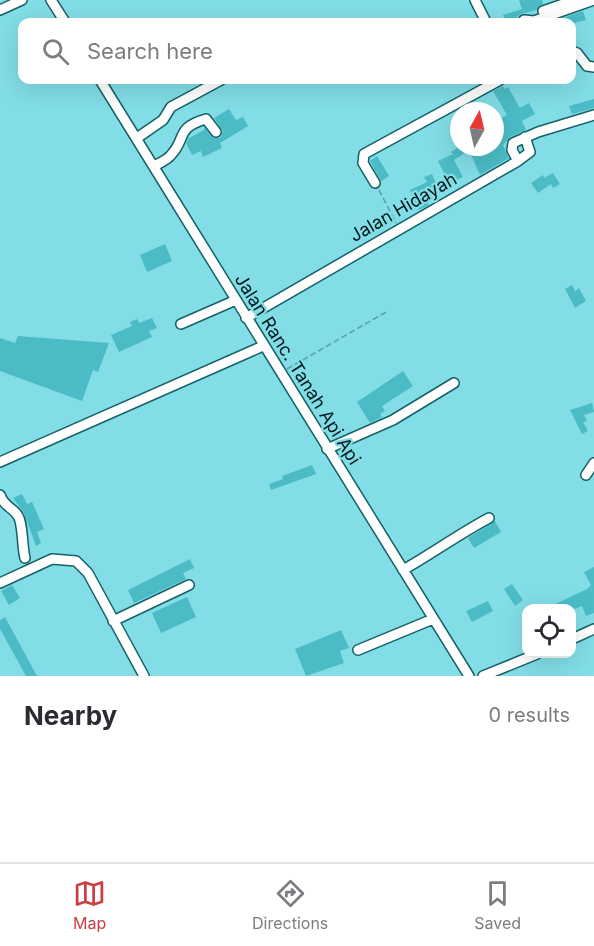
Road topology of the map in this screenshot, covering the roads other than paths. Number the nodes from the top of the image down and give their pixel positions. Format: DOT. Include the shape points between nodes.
graph roads {
  1 [pos="22,0"];
  2 [pos="51,0"];
  3 [pos="475,0"];
  4 [pos="575,0"];
  5 [pos="594,0"];
  6 [pos="0,10"];
  7 [pos="62,18"];
  8 [pos="484,18"];
  9 [pos="530,18"];
  10 [pos="543,18"];
  11 [pos="576,53"];
  12 [pos="594,67"];
  13 [pos="102,84"];
  14 [pos="214,84"];
  15 [pos="493,84"];
  16 [pos="594,115"];
  17 [pos="216,132"];
  18 [pos="525,137"];
  19 [pos="136,138"];
  20 [pos="518,161"];
  21 [pos="154,166"];
  22 [pos="375,183"];
  23 [pos="236,300"];
  24 [pos="246,318"];
  25 [pos="180,324"];
  26 [pos="263,346"];
  27 [pos="454,382"];
  28 [pos="327,449"];
  29 [pos="0,462"];
  30 [pos="594,463"];
  31 [pos="586,475"];
  32 [pos="0,495"];
  33 [pos="489,518"];
  34 [pos="25,558"];
  35 [pos="403,570"];
  36 [pos="0,583"];
  37 [pos="189,585"];
  38 [pos="433,619"];
  39 [pos="113,621"];
  40 [pos="594,629"];
  41 [pos="576,637"];
  42 [pos="358,650"];
  43 [pos="527,658"];
  44 [pos="144,676"];
  45 [pos="468,676"];
  46 [pos="483,676"];
  1 -- 6 [label="street"];
  2 -- 7 [label="street"];
  3 -- 8 [label="street"];
  4 -- 9 [label="street"];
  5 -- 10 [label="street"];
  11 -- 12 [label="street" via="587,66"];
  13 -- 19 [label="street, Jalan Ranc. Tanah Api Api"];
  14 -- 19 [label="street" via="171,107 163,120"];
  15 -- 22 [label="street" via="364,154 363,163"];
  16 -- 18 [label="street"];
  17 -- 21 [label="street" via="206,118 191,125 183,130 170,157"];
  18 -- 20 [label="street" via="530,152"];
  18 -- 20 [label="street" via="511,147"];
  19 -- 21 [label="street, Jalan Ranc. Tanah Api Api"];
  20 -- 24 [label="street, Jalan Hidayah"];
  21 -- 23 [label="street, Jalan Ranc. Tanah Api Api"];
  23 -- 24 [label="street, Jalan Ranc. Tanah Api Api"];
  23 -- 25 [label="street"];
  24 -- 26 [label="street, Jalan Ranc. Tanah Api Api"];
  26 -- 28 [label="street, Jalan Ranc. Tanah Api Api"];
  26 -- 29 [label="street"];
  27 -- 28 [label="street" via="393,420"];
  28 -- 35 [label="street, Jalan Ranc. Tanah Api Api"];
  30 -- 31 [label="street"];
  32 -- 34 [label="street" via="20,520"];
  33 -- 35 [label="street"];
  35 -- 38 [label="street, Jalan Ranc. Tanah Api Api"];
  36 -- 39 [label="street" via="52,560 76,561 88,573"];
  37 -- 39 [label="street"];
  38 -- 42 [label="street"];
  38 -- 45 [label="street, Jalan Ranc. Tanah Api Api"];
  39 -- 44 [label="street"];
  40 -- 41 [label="street"];
  43 -- 46 [label="street"];
}
